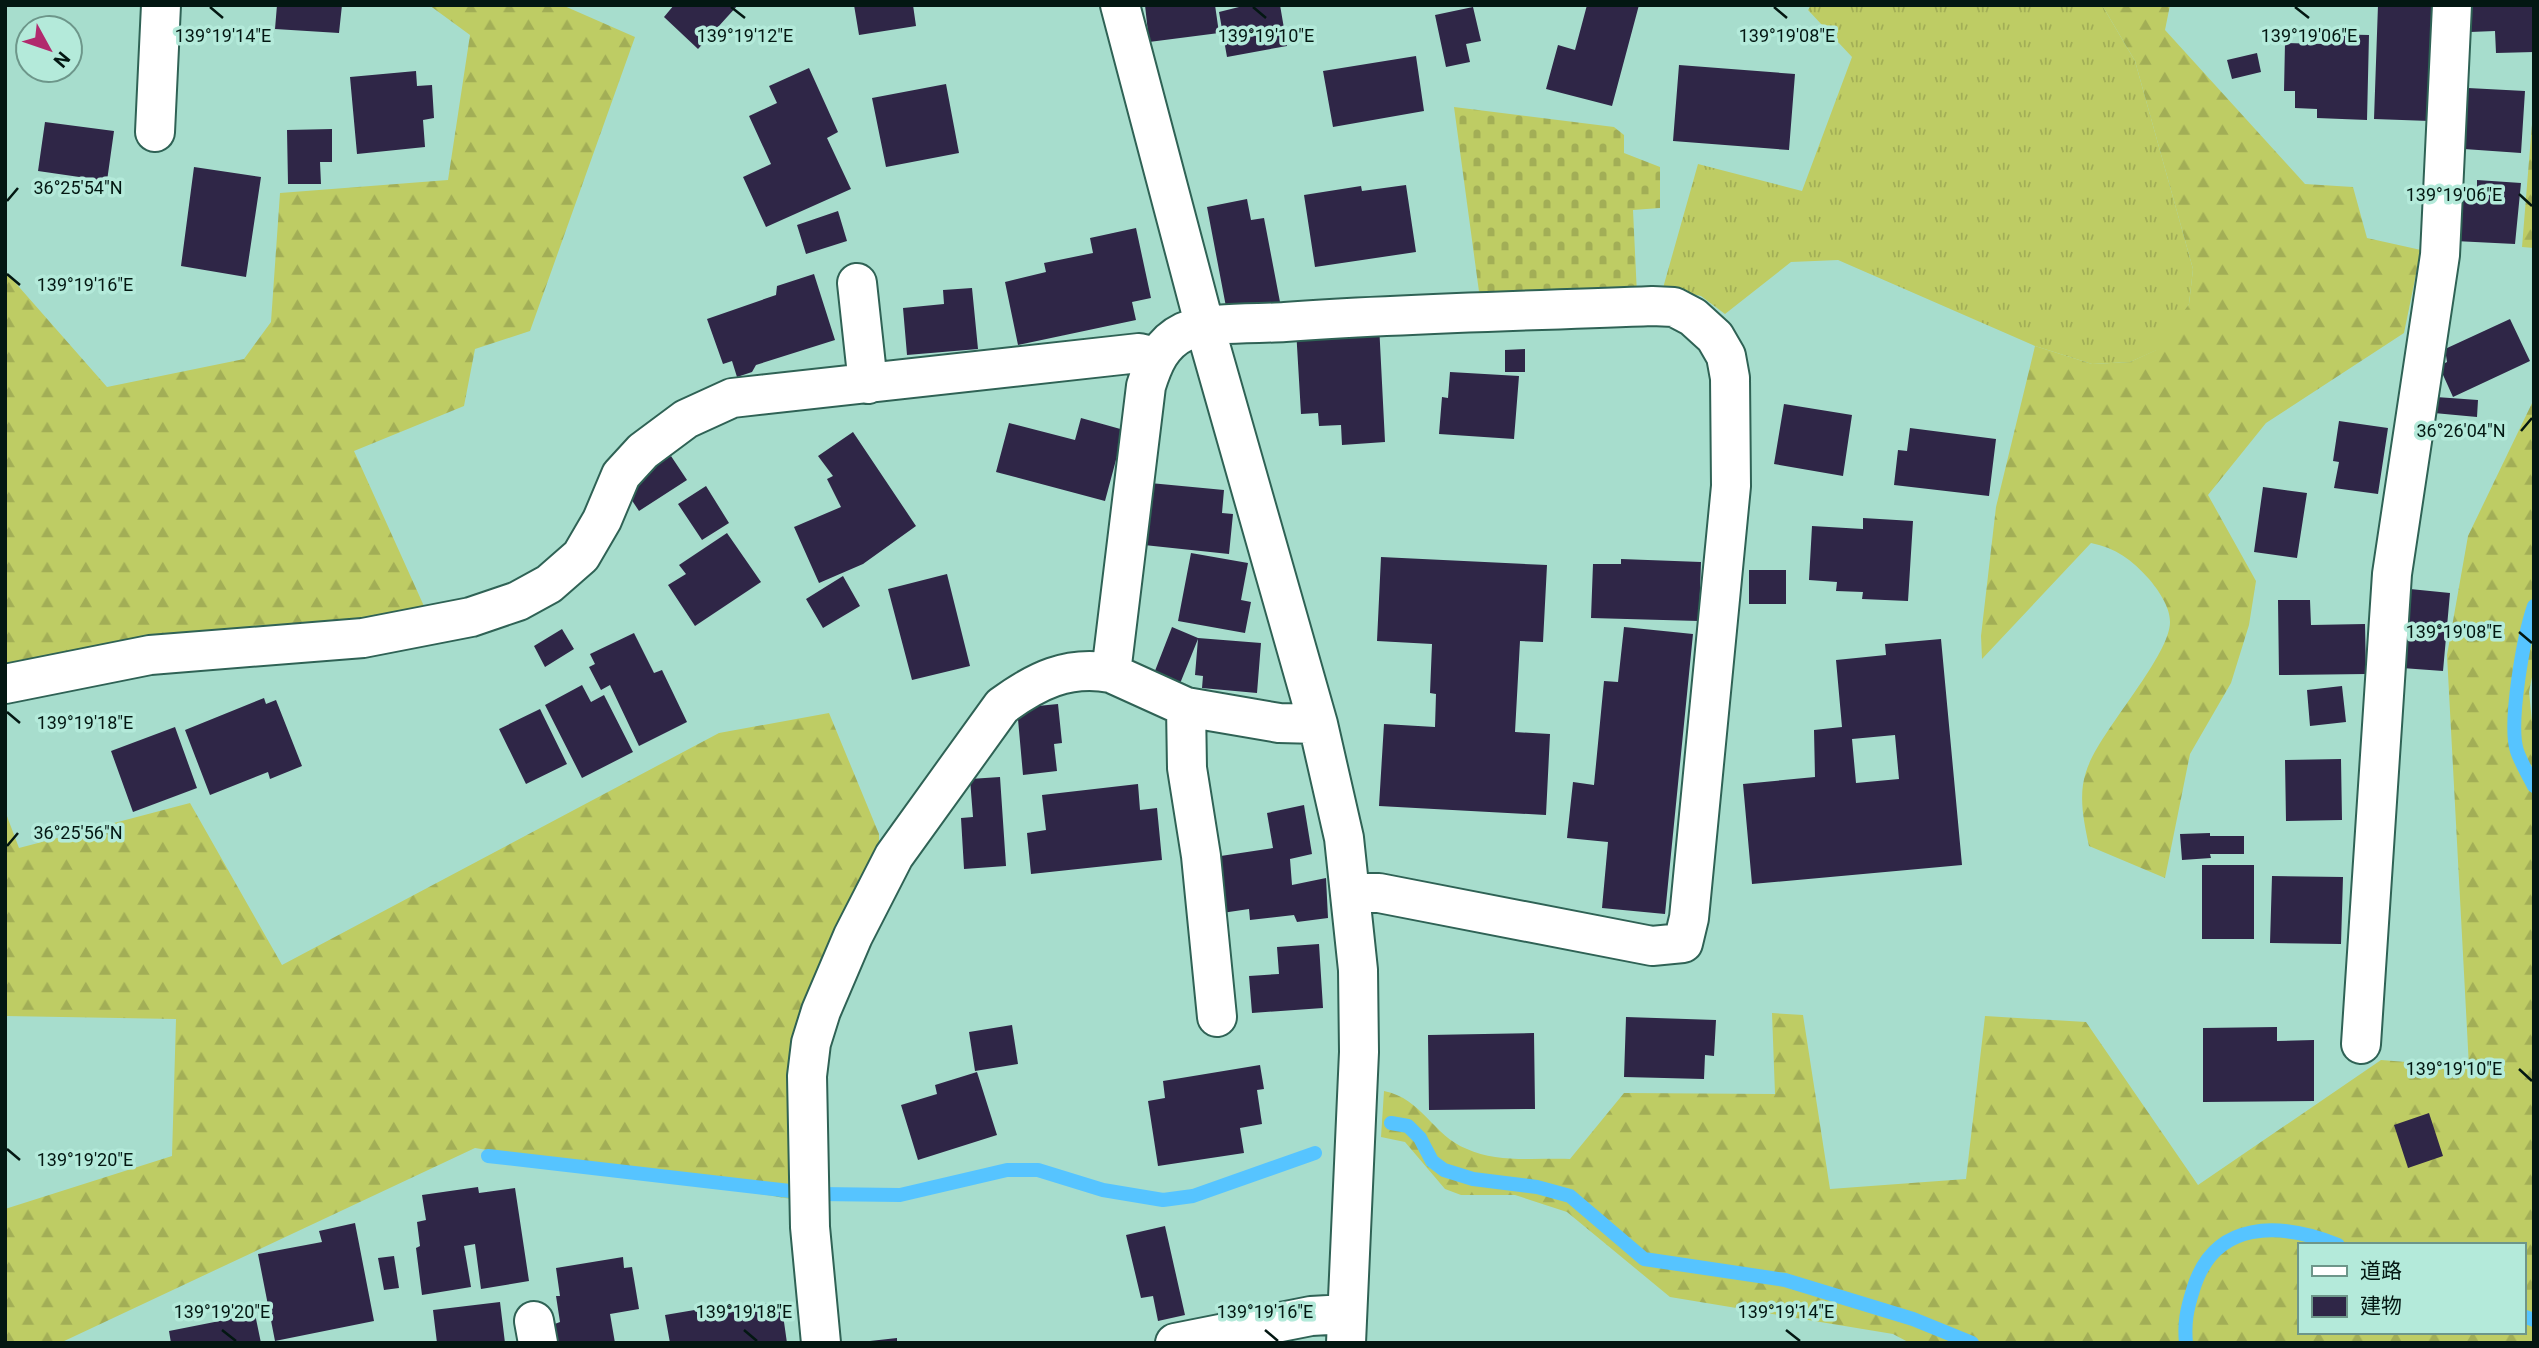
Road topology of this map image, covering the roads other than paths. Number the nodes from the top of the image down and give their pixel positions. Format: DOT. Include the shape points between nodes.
graph roads {
  1 [pos="161,5"];
  2 [pos="1120,5"];
  3 [pos="2452,5"];
  4 [pos="155,132"];
  5 [pos="857,283"];
  6 [pos="1205,327"];
  7 [pos="1156,357"];
  8 [pos="868,384"];
  9 [pos="1111,673"];
  10 [pos="5,684"];
  11 [pos="1186,707"];
  12 [pos="1318,724"];
  13 [pos="1351,893"];
  14 [pos="1217,1017"];
  15 [pos="2361,1044"];
  16 [pos="1346,1329"];
  17 [pos="821,1343"];
  18 [pos="1175,1343"];
  1 -- 4 [label="street"];
  2 -- 6 [label="street"];
  3 -- 15 [label="street" via="2440,256 2392,574"];
  5 -- 8 [label="street"];
  6 -- 7 [label="street" via="1185,332"];
  6 -- 12 [label="street"];
  6 -- 13 [label="street" via="1674,307 1715,337 1726,356 1731,486 1684,943 1652,946 1379,893"];
  7 -- 8 [label="street" via="1139,353"];
  7 -- 9 [label="street" via="1146,386"];
  8 -- 10 [label="street" via="732,398 686,419 643,451 621,475 581,556 549,584 518,601 471,617 363,638 150,655"];
  9 -- 11 [label="street"];
  9 -- 17 [label="street" via="1070,672 1027,688 1002,706 894,856 853,936 821,1011 807,1076 810,1227"];
  11 -- 12 [label="street" via="1279,723"];
  11 -- 14 [label="street" via="1187,768"];
  12 -- 13 [label="street" via="1344,838"];
  13 -- 16 [label="street" via="1359,970 1359,1052"];
  16 -- 18 [label="street" via="1311,1316"];
}
